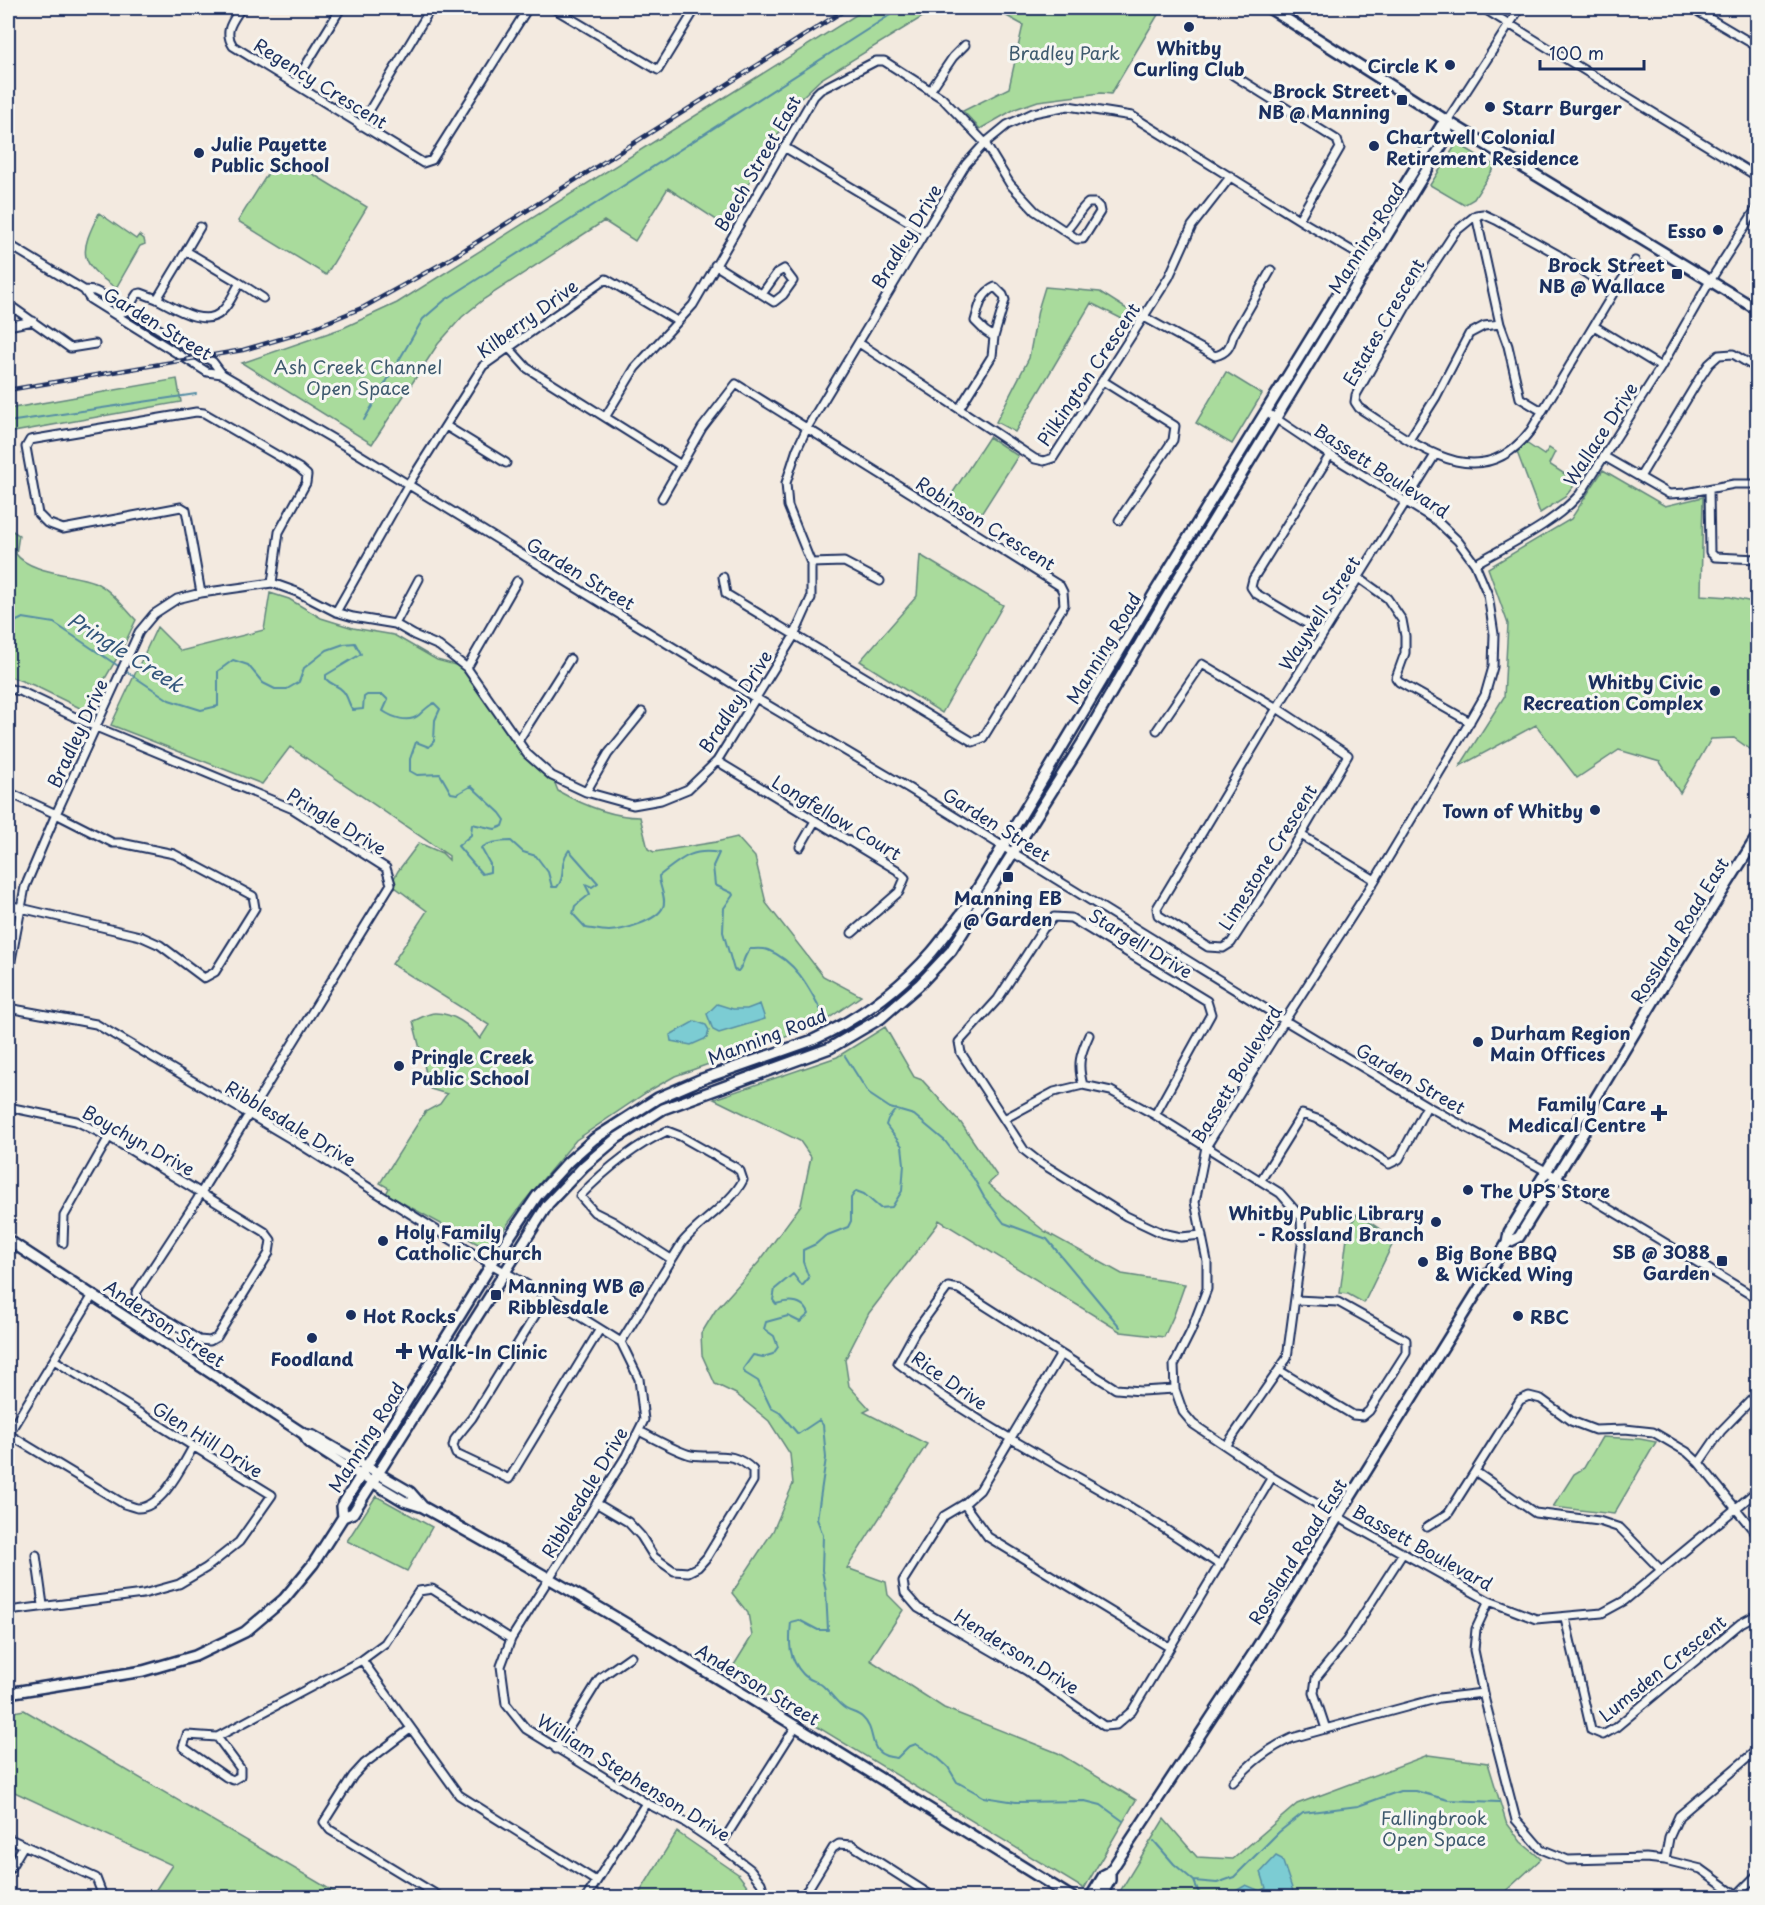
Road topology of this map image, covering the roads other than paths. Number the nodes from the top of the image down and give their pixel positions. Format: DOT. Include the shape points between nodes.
graph roads {
  1 [pos="242,8"];
  2 [pos="341,8"];
  3 [pos="431,8"];
  4 [pos="528,8"];
  5 [pos="553,8"];
  6 [pos="696,8"];
  7 [pos="1269,8"];
  8 [pos="1483,8"];
  9 [pos="1520,8"];
  10 [pos="1692,8"];
  11 [pos="1510,24"];
  12 [pos="965,45"];
  13 [pos="1758,48"];
  14 [pos="1233,75"];
  15 [pos="295,83"];
  16 [pos="930,91"];
  17 [pos="1447,121"];
  18 [pos="360,126"];
  19 [pos="985,143"];
  20 [pos="784,147"];
  21 [pos="1231,176"];
  22 [pos="1758,177"];
  23 [pos="1758,206"];
  24 [pos="1476,215"];
  25 [pos="1299,219"];
  26 [pos="200,227"];
  27 [pos="1065,231"];
  28 [pos="926,232"];
  29 [pos="9,247"];
  30 [pos="186,251"];
  31 [pos="1360,255"];
  32 [pos="1635,261"];
  33 [pos="1371,262"];
  34 [pos="715,265"];
  35 [pos="1271,270"];
  36 [pos="1710,281"];
  37 [pos="240,283"];
  38 [pos="84,290"];
  39 [pos="1614,292"];
  40 [pos="762,294"];
  41 [pos="263,298"];
  42 [pos="157,299"];
  43 [pos="8,304"];
  44 [pos="1758,310"];
  45 [pos="128,311"];
  46 [pos="111,312"];
  47 [pos="1144,317"];
  48 [pos="33,321"];
  49 [pos="677,321"];
  50 [pos="1500,324"];
  51 [pos="8,326"];
  52 [pos="1594,326"];
  53 [pos="994,337"];
  54 [pos="859,343"];
  55 [pos="95,345"];
  56 [pos="509,348"];
  57 [pos="1661,367"];
  58 [pos="1758,369"];
  59 [pos="222,374"];
  60 [pos="1103,381"];
  61 [pos="959,409"];
  62 [pos="1542,411"];
  63 [pos="1266,412"];
  64 [pos="606,416"];
  65 [pos="1276,419"];
  66 [pos="446,426"];
  67 [pos="807,428"];
  68 [pos="1409,440"];
  69 [pos="1330,455"];
  70 [pos="1434,456"];
  71 [pos="1605,457"];
  72 [pos="506,463"];
  73 [pos="681,465"];
  74 [pos="1640,477"];
  75 [pos="1758,484"];
  76 [pos="408,485"];
  77 [pos="1709,489"];
  78 [pos="662,498"];
  79 [pos="1406,502"];
  80 [pos="1119,520"];
  81 [pos="1758,559"];
  82 [pos="811,563"];
  83 [pos="1475,564"];
  84 [pos="723,577"];
  85 [pos="419,579"];
  86 [pos="1359,579"];
  87 [pos="517,581"];
  88 [pos="880,581"];
  89 [pos="272,583"];
  90 [pos="201,593"];
  91 [pos="336,612"];
  92 [pos="395,624"];
  93 [pos="1323,633"];
  94 [pos="794,636"];
  95 [pos="570,659"];
  96 [pos="466,668"];
  97 [pos="8,688"];
  98 [pos="754,697"];
  99 [pos="1277,708"];
  100 [pos="642,712"];
  101 [pos="1470,722"];
  102 [pos="96,727"];
  103 [pos="1157,729"];
  104 [pos="518,741"];
  105 [pos="717,761"];
  106 [pos="1228,788"];
  107 [pos="8,792"];
  108 [pos="586,792"];
  109 [pos="56,814"];
  110 [pos="815,821"];
  111 [pos="1301,835"];
  112 [pos="1758,835"];
  113 [pos="1003,845"];
  114 [pos="800,847"];
  115 [pos="1014,852"];
  116 [pos="1375,880"];
  117 [pos="8,905"];
  118 [pos="23,907"];
  119 [pos="852,933"];
  120 [pos="8,976"];
  121 [pos="8,1008"];
  122 [pos="1284,1020"];
  123 [pos="1089,1035"];
  124 [pos="1083,1085"];
  125 [pos="1592,1104"];
  126 [pos="1427,1106"];
  127 [pos="8,1107"];
  128 [pos="249,1115"];
  129 [pos="1155,1115"];
  130 [pos="1004,1119"];
  131 [pos="109,1137"];
  132 [pos="1206,1147"];
  133 [pos="1546,1170"];
  134 [pos="1555,1176"];
  135 [pos="1261,1180"];
  136 [pos="202,1192"];
  137 [pos="1202,1235"];
  138 [pos="8,1240"];
  139 [pos="63,1243"];
  140 [pos="1507,1243"];
  141 [pos="671,1260"];
  142 [pos="491,1264"];
  143 [pos="504,1272"];
  144 [pos="93,1295"];
  145 [pos="547,1296"];
  146 [pos="1758,1299"];
  147 [pos="1296,1300"];
  148 [pos="600,1329"];
  149 [pos="621,1342"];
  150 [pos="1060,1354"];
  151 [pos="54,1360"];
  152 [pos="1280,1371"];
  153 [pos="1175,1389"];
  154 [pos="1758,1391"];
  155 [pos="639,1431"];
  156 [pos="8,1434"];
  157 [pos="304,1434"];
  158 [pos="1011,1439"];
  159 [pos="1226,1446"];
  160 [pos="193,1447"];
  161 [pos="1699,1463"];
  162 [pos="367,1466"];
  163 [pos="1476,1472"];
  164 [pos="378,1473"];
  165 [pos="361,1475"];
  166 [pos="1272,1478"];
  167 [pos="373,1482"];
  168 [pos="1758,1490"];
  169 [pos="596,1503"];
  170 [pos="964,1504"];
  171 [pos="423,1507"];
  172 [pos="1736,1508"];
  173 [pos="343,1517"];
  174 [pos="1338,1517"];
  175 [pos="1427,1527"];
  176 [pos="1758,1536"];
  177 [pos="1402,1553"];
  178 [pos="36,1555"];
  179 [pos="1220,1565"];
  180 [pos="1661,1570"];
  181 [pos="549,1578"];
  182 [pos="1489,1601"];
  183 [pos="43,1605"];
  184 [pos="8,1611"];
  185 [pos="1758,1614"];
  186 [pos="1565,1618"];
  187 [pos="511,1639"];
  188 [pos="1169,1647"];
  189 [pos="631,1656"];
  190 [pos="362,1660"];
  191 [pos="8,1693"];
  192 [pos="1483,1693"];
  193 [pos="796,1726"];
  194 [pos="410,1729"];
  195 [pos="1326,1729"];
  196 [pos="217,1737"];
  197 [pos="556,1749"];
  198 [pos="1758,1749"];
  199 [pos="1233,1782"];
  200 [pos="646,1803"];
  201 [pos="8,1838"];
  202 [pos="24,1845"];
  203 [pos="720,1846"];
  204 [pos="1665,1860"];
  205 [pos="8,1872"];
  206 [pos="1110,1872"];
  207 [pos="1758,1874"];
  208 [pos="596,1881"];
  209 [pos="1737,1896"];
  210 [pos="97,1898"];
  211 [pos="442,1898"];
  212 [pos="586,1898"];
  213 [pos="766,1898"];
  214 [pos="800,1898"];
  215 [pos="935,1898"];
  216 [pos="1073,1898"];
  217 [pos="1090,1898"];
  218 [pos="1100,1898"];
  1 -- 15 [label="street, Regency Crescent" via="228,28 233,46"];
  2 -- 15 [label="street"];
  3 -- 18 [label="street"];
  4 -- 18 [label="street, Regency Crescent" via="432,160 423,163"];
  5 -- 6 [label="street" via="658,70"];
  7 -- 17 [label="main road"];
  8 -- 11 [label="street"];
  9 -- 11 [label="street"];
  10 -- 13 [label="street"];
  11 -- 17 [label="street"];
  11 -- 22 [label="street"];
  12 -- 16 [label="street"];
  14 -- 25 [label="street" via="1337,140 1340,148"];
  15 -- 18 [label="street, Regency Crescent"];
  16 -- 19 [label="street, Beech Street East" via="942,98"];
  16 -- 20 [label="street, Beech Street East" via="884,61 876,61 820,90"];
  17 -- 31 [label="main road, Manning Road"];
  17 -- 33 [label="main road, Manning Road" via="1448,135"];
  17 -- 36 [label="main road"];
  19 -- 21 [label="street, Bradley Drive" via="1007,125 1033,113 1068,106 1132,116"];
  19 -- 27 [label="street, Beech Street East" via="1035,211"];
  19 -- 28 [label="street, Bradley Drive" via="966,164"];
  20 -- 28 [label="street"];
  20 -- 34 [label="street, Beech Street East"];
  21 -- 25 [label="street, Bradley Drive"];
  21 -- 47 [label="street, Pilkington Crescent" via="1192,226 1170,277"];
  23 -- 36 [label="street, Wallace Drive"];
  24 -- 39 [label="street" via="1496,220"];
  24 -- 50 [label="street"];
  24 -- 68 [label="street, Estates Crescent" via="1455,232 1407,305 1356,395 1359,408"];
  25 -- 31 [label="street, Bradley Drive"];
  26 -- 30 [label="street"];
  27 -- 27 [label="street" via="1083,239 1100,212 1099,207 1088,203"];
  28 -- 54 [label="street, Bradley Drive"];
  29 -- 38 [label="street, Garden Street"];
  30 -- 37 [label="street"];
  30 -- 42 [label="street"];
  31 -- 33 [label="street, Bradley Drive"];
  31 -- 63 [label="main road, Manning Road"];
  32 -- 39 [label="street, Estates Crescent"];
  33 -- 65 [label="main road, Manning Road"];
  34 -- 40 [label="street"];
  34 -- 49 [label="street, Beech Street East" via="693,305"];
  35 -- 47 [label="street" via="1230,347 1222,354 1215,356"];
  36 -- 44 [label="main road"];
  36 -- 57 [label="street, Wallace Drive"];
  37 -- 41 [label="street"];
  37 -- 42 [label="street" via="223,311 215,316 195,317"];
  38 -- 45 [label="street, Garden Street" via="95,291"];
  38 -- 46 [label="street, Garden Street" via="90,299"];
  39 -- 52 [label="street, Estates Crescent"];
  40 -- 40 [label="street" via="774,302 793,280 784,269"];
  42 -- 45 [label="street" via="137,294"];
  43 -- 48 [label="street"];
  45 -- 46 [label="street"];
  45 -- 59 [label="street, Garden Street" via="213,362"];
  46 -- 59 [label="street, Garden Street" via="207,372"];
  47 -- 60 [label="street, Pilkington Crescent"];
  48 -- 51 [label="street"];
  48 -- 55 [label="street" via="70,348"];
  49 -- 56 [label="street, Kilberry Drive" via="606,279"];
  49 -- 64 [label="street, Beech Street East" via="636,368"];
  50 -- 62 [label="street" via="1520,399"];
  50 -- 68 [label="street" via="1484,326 1469,334"];
  52 -- 57 [label="street"];
  52 -- 62 [label="street, Estates Crescent"];
  53 -- 53 [label="street" via="1005,300 995,287 982,298 975,321"];
  53 -- 61 [label="street" via="992,357"];
  54 -- 61 [label="street, Pilkington Crescent"];
  54 -- 67 [label="street, Bradley Drive"];
  56 -- 64 [label="street" via="527,368"];
  56 -- 66 [label="street, Kilberry Drive" via="483,366"];
  57 -- 71 [label="street, Wallace Drive"];
  58 -- 74 [label="street" via="1733,354 1719,355 1709,364"];
  59 -- 76 [label="street, Garden Street"];
  60 -- 61 [label="street, Pilkington Crescent" via="1053,458 1044,461"];
  60 -- 80 [label="street" via="1175,426 1173,440"];
  62 -- 70 [label="street, Estates Crescent" via="1525,437 1499,458 1463,463"];
  63 -- 65 [label="street, Bassett Boulevard"];
  63 -- 113 [label="main road, Manning Road"];
  64 -- 73 [label="street"];
  65 -- 69 [label="street, Bassett Boulevard"];
  65 -- 115 [label="main road, Manning Road"];
  66 -- 72 [label="street"];
  66 -- 76 [label="street, Kilberry Drive"];
  67 -- 73 [label="street" via="736,384 702,428"];
  67 -- 82 [label="street, Bradley Drive" via="786,483 788,506"];
  67 -- 94 [label="street, Robinson Crescent" via="1060,586 1064,604 983,738 973,742"];
  68 -- 70 [label="street, Estates Crescent"];
  69 -- 79 [label="street, Bassett Boulevard"];
  69 -- 93 [label="street" via="1251,587"];
  70 -- 79 [label="street, Waywell Street"];
  71 -- 74 [label="street"];
  71 -- 83 [label="street, Wallace Drive" via="1566,509"];
  73 -- 78 [label="street"];
  74 -- 77 [label="street" via="1669,494"];
  75 -- 77 [label="street"];
  76 -- 91 [label="street, Kilberry Drive"];
  76 -- 98 [label="street, Garden Street"];
  77 -- 81 [label="street" via="1710,552 1715,557"];
  79 -- 83 [label="street, Bassett Boulevard" via="1437,521"];
  79 -- 86 [label="street, Waywell Street"];
  82 -- 88 [label="street" via="844,562"];
  82 -- 94 [label="street, Bradley Drive" via="811,598"];
  83 -- 101 [label="street, Bassett Boulevard" via="1488,595 1494,634 1493,667 1485,695"];
  84 -- 94 [label="street" via="726,594"];
  85 -- 92 [label="street"];
  86 -- 93 [label="street, Waywell Street"];
  86 -- 101 [label="street" via="1387,598 1402,620 1406,636 1396,678 1399,682"];
  87 -- 96 [label="street"];
  89 -- 90 [label="street, Bradley Drive"];
  89 -- 90 [label="street" via="279,532 306,483 307,475 299,468 196,412 30,441 26,447 38,514 47,523 63,529 181,507 186,510"];
  89 -- 91 [label="street, Bradley Drive"];
  90 -- 102 [label="street, Bradley Drive" via="177,599 154,614 139,632"];
  91 -- 92 [label="street, Bradley Drive"];
  92 -- 96 [label="street, Bradley Drive" via="439,646"];
  93 -- 99 [label="street, Waywell Street"];
  94 -- 98 [label="street, Bradley Drive"];
  95 -- 104 [label="street"];
  96 -- 104 [label="street, Bradley Drive"];
  97 -- 102 [label="street, Pringle Drive"];
  98 -- 105 [label="street, Bradley Drive"];
  98 -- 113 [label="street, Garden Street"];
  99 -- 103 [label="street" via="1202,664"];
  99 -- 106 [label="street, Waywell Street"];
  99 -- 111 [label="street, Limestone Crescent" via="1348,755"];
  100 -- 108 [label="street"];
  101 -- 116 [label="street, Bassett Boulevard"];
  102 -- 109 [label="street, Bradley Drive"];
  102 -- 128 [label="street, Pringle Drive" via="293,809 386,868 391,884"];
  104 -- 108 [label="street, Bradley Drive" via="552,776"];
  105 -- 108 [label="street, Bradley Drive" via="688,789 661,800 633,806"];
  105 -- 110 [label="street, Longfellow Court"];
  106 -- 111 [label="street, Limestone Crescent" via="1157,908 1158,915 1208,947 1223,948 1231,943"];
  107 -- 109 [label="street"];
  109 -- 118 [label="street, Bradley Drive" via="25,888"];
  109 -- 118 [label="street" via="113,843 174,854 253,896 255,909 216,972 204,978 160,945 140,936"];
  110 -- 114 [label="street"];
  110 -- 119 [label="street, Longfellow Court" via="905,878 899,892"];
  111 -- 116 [label="street"];
  112 -- 125 [label="main road, Rossland Road East"];
  113 -- 115 [label="street, Garden Street"];
  113 -- 142 [label="main road, Manning Road" via="966,908 938,944 884,999 813,1040 658,1098 594,1139 537,1196"];
  115 -- 122 [label="street, Garden Street"];
  115 -- 143 [label="main road, Manning Road" via="951,951 881,1018 830,1048 663,1109 617,1138 548,1204"];
  116 -- 122 [label="street, Bassett Boulevard"];
  117 -- 118 [label="street"];
  118 -- 120 [label="street, Bradley Drive"];
  121 -- 128 [label="street, Ribblesdale Drive" via="96,1024"];
  122 -- 126 [label="street, Garden Street"];
  122 -- 132 [label="street, Bassett Boulevard"];
  123 -- 124 [label="street" via="1079,1070"];
  124 -- 129 [label="street" via="1111,1091"];
  124 -- 130 [label="street" via="1054,1092"];
  125 -- 133 [label="main road, Rossland Road East"];
  125 -- 134 [label="main road, Rossland Road East" via="1590,1122"];
  126 -- 133 [label="street, Garden Street"];
  126 -- 135 [label="street" via="1399,1160 1389,1164 1320,1120 1302,1114"];
  127 -- 131 [label="street, Boychyn Drive" via="76,1121"];
  128 -- 136 [label="street, Boychyn Drive"];
  128 -- 142 [label="street, Ribblesdale Drive"];
  129 -- 130 [label="street, Stargell Drive" via="1211,1014 1207,1001 1071,918 1054,917 998,999 960,1042 961,1053"];
  129 -- 132 [label="street"];
  130 -- 137 [label="street, Stargell Drive" via="1024,1150 1126,1216 1162,1233 1181,1237"];
  131 -- 136 [label="street, Boychyn Drive"];
  131 -- 139 [label="street" via="64,1216"];
  132 -- 135 [label="street"];
  132 -- 137 [label="street, Bassett Boulevard" via="1195,1202"];
  133 -- 134 [label="street, Garden Street"];
  133 -- 140 [label="main road, Rossland Road East" via="1509,1232"];
  134 -- 140 [label="main road, Rossland Road East" via="1519,1237"];
  134 -- 146 [label="street, Garden Street"];
  135 -- 147 [label="street" via="1280,1192 1301,1217"];
  136 -- 136 [label="street" via="266,1232 271,1240 269,1253 217,1337 210,1341 199,1340 139,1302 136,1293"];
  137 -- 153 [label="street, Bassett Boulevard" via="1207,1289 1174,1365"];
  138 -- 144 [label="main road, Anderson Street"];
  140 -- 174 [label="main road, Rossland Road East"];
  141 -- 141 [label="street" via="693,1230 738,1190 743,1180 735,1167 667,1131 644,1141 580,1196 594,1212"];
  141 -- 149 [label="street"];
  142 -- 143 [label="street, Ribblesdale Drive"];
  142 -- 162 [label="main road, Manning Road"];
  143 -- 145 [label="street, Ribblesdale Drive"];
  143 -- 164 [label="main road, Manning Road"];
  144 -- 151 [label="street"];
  144 -- 157 [label="main road, Anderson Street"];
  145 -- 148 [label="street, Ribblesdale Drive"];
  145 -- 148 [label="street" via="455,1439 456,1454 509,1479"];
  147 -- 152 [label="street" via="1287,1358"];
  147 -- 152 [label="street" via="1338,1302 1406,1340 1406,1353 1363,1416 1353,1415"];
  148 -- 149 [label="street, Ribblesdale Drive"];
  149 -- 155 [label="street, Ribblesdale Drive" via="639,1379 644,1420"];
  150 -- 153 [label="street, Rice Drive" via="1116,1389"];
  150 -- 158 [label="street, Henderson Drive"];
  150 -- 158 [label="street, Rice Drive" via="959,1289 948,1287 903,1352 898,1363 919,1380"];
  151 -- 156 [label="street"];
  151 -- 160 [label="street, Glen Hill Drive"];
  152 -- 159 [label="street"];
  153 -- 159 [label="street, Bassett Boulevard" via="1183,1412 1193,1424"];
  154 -- 161 [label="street" via="1721,1431"];
  155 -- 169 [label="street, Ribblesdale Drive"];
  155 -- 169 [label="street" via="690,1455 727,1455 745,1462 753,1470 753,1481 707,1557 688,1572 674,1572 654,1557 628,1522"];
  156 -- 160 [label="street" via="124,1504 138,1508 162,1496"];
  157 -- 162 [label="main road, Anderson Street"];
  157 -- 165 [label="main road, Anderson Street" via="308,1442"];
  158 -- 170 [label="street, Henderson Drive" via="980,1490"];
  158 -- 179 [label="street, Rice Drive" via="1137,1511"];
  159 -- 166 [label="street, Bassett Boulevard"];
  160 -- 183 [label="street, Glen Hill Drive" via="272,1495 239,1542 179,1584 143,1594"];
  161 -- 163 [label="street" via="1653,1432 1595,1430 1570,1421 1541,1399 1529,1396 1520,1400"];
  161 -- 172 [label="street"];
  162 -- 164 [label="main road, Anderson Street"];
  162 -- 165 [label="main road, Manning Road"];
  163 -- 175 [label="street" via="1449,1514"];
  163 -- 180 [label="street" via="1535,1513 1599,1521 1620,1528"];
  164 -- 167 [label="main road, Manning Road"];
  164 -- 171 [label="main road, Anderson Street" via="410,1492"];
  165 -- 167 [label="main road, Anderson Street"];
  165 -- 173 [label="main road, Manning Road" via="342,1506"];
  166 -- 174 [label="street, Bassett Boulevard"];
  166 -- 179 [label="street, Henderson Drive"];
  167 -- 171 [label="main road, Anderson Street"];
  167 -- 173 [label="main road, Manning Road" via="353,1513"];
  168 -- 172 [label="street, Bassett Boulevard"];
  169 -- 181 [label="street, Ribblesdale Drive"];
  170 -- 188 [label="street" via="988,1537"];
  170 -- 188 [label="street, Henderson Drive" via="945,1516 903,1581 904,1593 918,1608 1027,1671 1104,1726 1116,1725 1132,1711"];
  171 -- 181 [label="main road, Anderson Street"];
  172 -- 176 [label="street"];
  172 -- 180 [label="street, Bassett Boulevard"];
  173 -- 191 [label="main road, Manning Road" via="314,1564 284,1599 244,1632 195,1656 143,1671"];
  174 -- 177 [label="street, Bassett Boulevard"];
  174 -- 206 [label="main road, Rossland Road East"];
  177 -- 182 [label="street, Bassett Boulevard"];
  177 -- 195 [label="street" via="1347,1640 1316,1678 1314,1693"];
  178 -- 183 [label="street"];
  179 -- 188 [label="street, Henderson Drive"];
  180 -- 186 [label="street, Bassett Boulevard" via="1624,1601 1602,1613"];
  181 -- 187 [label="street, William Stephenson Drive"];
  181 -- 193 [label="main road, Anderson Street"];
  182 -- 186 [label="street, Bassett Boulevard" via="1536,1619"];
  182 -- 192 [label="street" via="1476,1629 1474,1650"];
  183 -- 184 [label="street, Glen Hill Drive"];
  185 -- 186 [label="street, Lumsden Crescent" via="1741,1623 1603,1735 1591,1730"];
  187 -- 190 [label="street" via="432,1589 419,1591 385,1643"];
  187 -- 197 [label="street, William Stephenson Drive" via="501,1666 506,1704 526,1729"];
  189 -- 197 [label="street" via="600,1678"];
  190 -- 194 [label="street"];
  190 -- 196 [label="street"];
  192 -- 195 [label="street" via="1439,1698"];
  192 -- 204 [label="street" via="1516,1820 1541,1848 1568,1860"];
  193 -- 203 [label="street"];
  193 -- 216 [label="main road, Anderson Street"];
  194 -- 208 [label="street" via="459,1795"];
  194 -- 211 [label="street" via="364,1764 324,1822 330,1830"];
  195 -- 199 [label="street" via="1272,1747"];
  196 -- 196 [label="street" via="187,1735 183,1748 233,1780 240,1776 240,1768"];
  197 -- 200 [label="street, William Stephenson Drive"];
  198 -- 204 [label="street" via="1679,1816"];
  200 -- 203 [label="street, William Stephenson Drive"];
  200 -- 208 [label="street"];
  201 -- 202 [label="street"];
  202 -- 205 [label="street"];
  202 -- 210 [label="street" via="96,1878 101,1891"];
  203 -- 213 [label="street, William Stephenson Drive" via="750,1869"];
  204 -- 209 [label="street" via="1701,1869"];
  206 -- 217 [label="main road, Rossland Road East"];
  206 -- 218 [label="main road, Rossland Road East"];
  207 -- 209 [label="street"];
  208 -- 212 [label="street"];
  214 -- 215 [label="street" via="839,1844 852,1845"];
}
